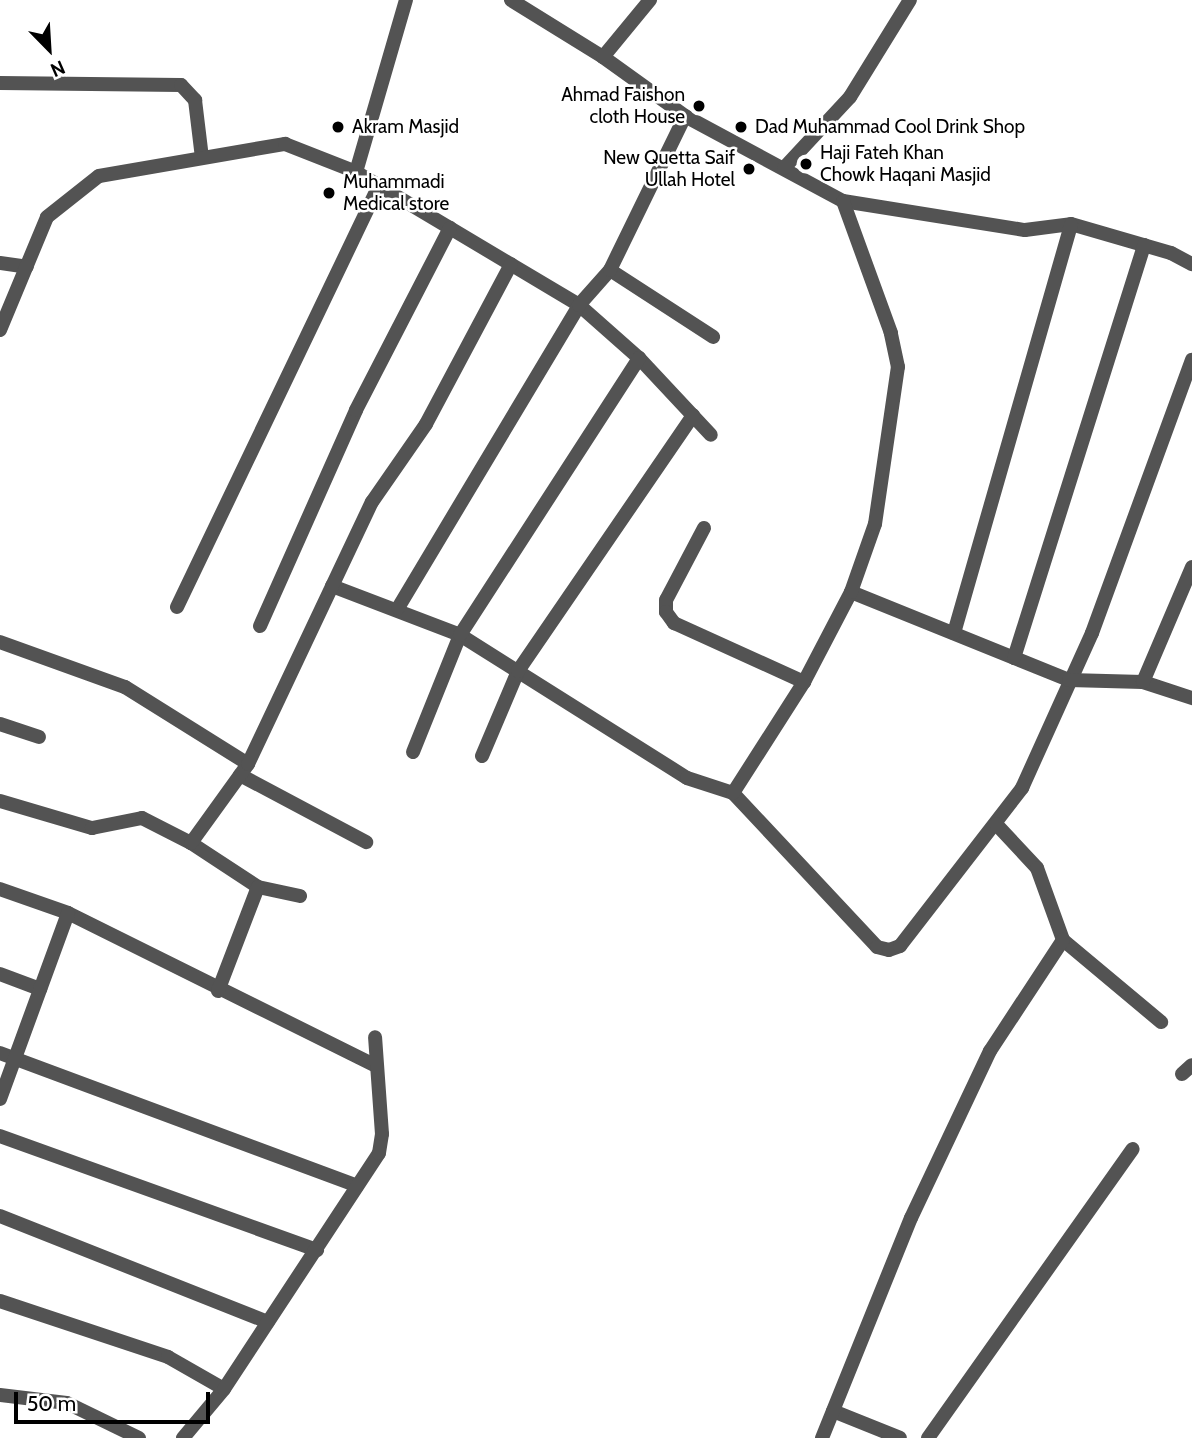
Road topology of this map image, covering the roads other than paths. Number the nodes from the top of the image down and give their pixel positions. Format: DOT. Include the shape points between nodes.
graph roads {
  1 [pos="406,0"];
  2 [pos="511,0"];
  3 [pos="650,0"];
  4 [pos="910,0"];
  5 [pos="603,57"];
  6 [pos="0,83"];
  7 [pos="685,116"];
  8 [pos="202,158"];
  9 [pos="784,168"];
  10 [pos="356,172"];
  11 [pos="379,186"];
  12 [pos="843,201"];
  13 [pos="1071,224"];
  14 [pos="450,228"];
  15 [pos="1144,245"];
  16 [pos="0,263"];
  17 [pos="511,264"];
  18 [pos="1192,264"];
  19 [pos="27,267"];
  20 [pos="610,270"];
  21 [pos="579,304"];
  22 [pos="0,330"];
  23 [pos="713,337"];
  24 [pos="639,358"];
  25 [pos="1192,360"];
  26 [pos="693,415"];
  27 [pos="711,435"];
  28 [pos="704,528"];
  29 [pos="1192,567"];
  30 [pos="332,586"];
  31 [pos="851,592"];
  32 [pos="1177,603"];
  33 [pos="177,607"];
  34 [pos="398,608"];
  35 [pos="1192,609"];
  36 [pos="260,626"];
  37 [pos="954,633"];
  38 [pos="460,635"];
  39 [pos="0,642"];
  40 [pos="1014,658"];
  41 [pos="517,671"];
  42 [pos="1069,680"];
  43 [pos="804,682"];
  44 [pos="1143,682"];
  45 [pos="1192,698"];
  46 [pos="0,724"];
  47 [pos="39,737"];
  48 [pos="414,752"];
  49 [pos="482,755"];
  50 [pos="244,769"];
  51 [pos="733,793"];
  52 [pos="0,801"];
  53 [pos="996,824"];
  54 [pos="366,842"];
  55 [pos="191,843"];
  56 [pos="258,887"];
  57 [pos="0,889"];
  58 [pos="300,896"];
  59 [pos="68,913"];
  60 [pos="1063,940"];
  61 [pos="0,974"];
  62 [pos="40,989"];
  63 [pos="219,991"];
  64 [pos="1161,1022"];
  65 [pos="375,1037"];
  66 [pos="0,1053"];
  67 [pos="15,1058"];
  68 [pos="376,1066"];
  69 [pos="0,1099"];
  70 [pos="0,1136"];
  71 [pos="1133,1149"];
  72 [pos="357,1186"];
  73 [pos="0,1216"];
  74 [pos="317,1250"];
  75 [pos="0,1301"];
  76 [pos="268,1322"];
  77 [pos="224,1389"];
  78 [pos="0,1395"];
  79 [pos="834,1411"];
  80 [pos="139,1438"];
  81 [pos="183,1438"];
  82 [pos="822,1438"];
  83 [pos="900,1438"];
  84 [pos="928,1438"];
  1 -- 10 [label="street"];
  2 -- 5 [label="street"];
  3 -- 5 [label="street"];
  4 -- 9 [label="street" via="850,97"];
  5 -- 7 [label="street"];
  6 -- 8 [label="street" via="181,85 195,100"];
  7 -- 9 [label="street"];
  7 -- 20 [label="street"];
  8 -- 10 [label="street" via="285,144"];
  8 -- 19 [label="street" via="99,176 47,216"];
  9 -- 12 [label="street"];
  10 -- 11 [label="street"];
  11 -- 14 [label="street"];
  11 -- 33 [label="street"];
  12 -- 13 [label="street" via="1025,230"];
  12 -- 31 [label="street" via="891,333 898,367 875,524"];
  13 -- 15 [label="street"];
  13 -- 37 [label="street"];
  14 -- 17 [label="street"];
  14 -- 36 [label="street" via="356,410"];
  15 -- 18 [label="street"];
  15 -- 40 [label="street"];
  16 -- 19 [label="street"];
  17 -- 21 [label="street"];
  17 -- 30 [label="street" via="426,424 372,502"];
  19 -- 22 [label="street"];
  20 -- 21 [label="street"];
  20 -- 23 [label="street"];
  21 -- 24 [label="street"];
  21 -- 34 [label="street"];
  24 -- 26 [label="street"];
  24 -- 38 [label="street"];
  25 -- 42 [label="street" via="1092,633"];
  26 -- 27 [label="street"];
  26 -- 41 [label="street"];
  28 -- 43 [label="street" via="666,600 666,612 674,623"];
  29 -- 32 [label="street"];
  30 -- 34 [label="street"];
  30 -- 50 [label="street"];
  31 -- 37 [label="street"];
  31 -- 43 [label="street"];
  32 -- 35 [label="street"];
  32 -- 44 [label="street"];
  34 -- 38 [label="street"];
  37 -- 40 [label="street"];
  38 -- 41 [label="street"];
  38 -- 48 [label="street"];
  39 -- 50 [label="street" via="125,687"];
  40 -- 42 [label="street"];
  41 -- 49 [label="street"];
  41 -- 51 [label="street" via="687,778"];
  42 -- 44 [label="street"];
  42 -- 53 [label="street" via="1022,788"];
  43 -- 51 [label="street"];
  44 -- 45 [label="street"];
  46 -- 47 [label="street"];
  50 -- 54 [label="street"];
  50 -- 55 [label="street"];
  51 -- 53 [label="street" via="877,947 889,950 900,946"];
  52 -- 55 [label="street" via="92,828 142,818"];
  53 -- 60 [label="street" via="1037,868"];
  55 -- 56 [label="street"];
  56 -- 58 [label="street"];
  56 -- 63 [label="street"];
  57 -- 59 [label="street"];
  59 -- 62 [label="street"];
  59 -- 63 [label="street"];
  60 -- 64 [label="street"];
  60 -- 79 [label="street" via="990,1051 911,1217"];
  61 -- 62 [label="street"];
  62 -- 67 [label="street"];
  63 -- 68 [label="street"];
  65 -- 68 [label="street"];
  66 -- 67 [label="street"];
  67 -- 69 [label="street"];
  67 -- 72 [label="street"];
  68 -- 72 [label="street" via="382,1134 379,1153"];
  70 -- 74 [label="street"];
  71 -- 84 [label="street"];
  72 -- 74 [label="street"];
  73 -- 76 [label="street"];
  74 -- 76 [label="street"];
  75 -- 77 [label="street" via="168,1357"];
  76 -- 77 [label="street"];
  77 -- 81 [label="street"];
  78 -- 80 [label="street" via="67,1403"];
  79 -- 82 [label="street"];
  79 -- 83 [label="street"];
}
